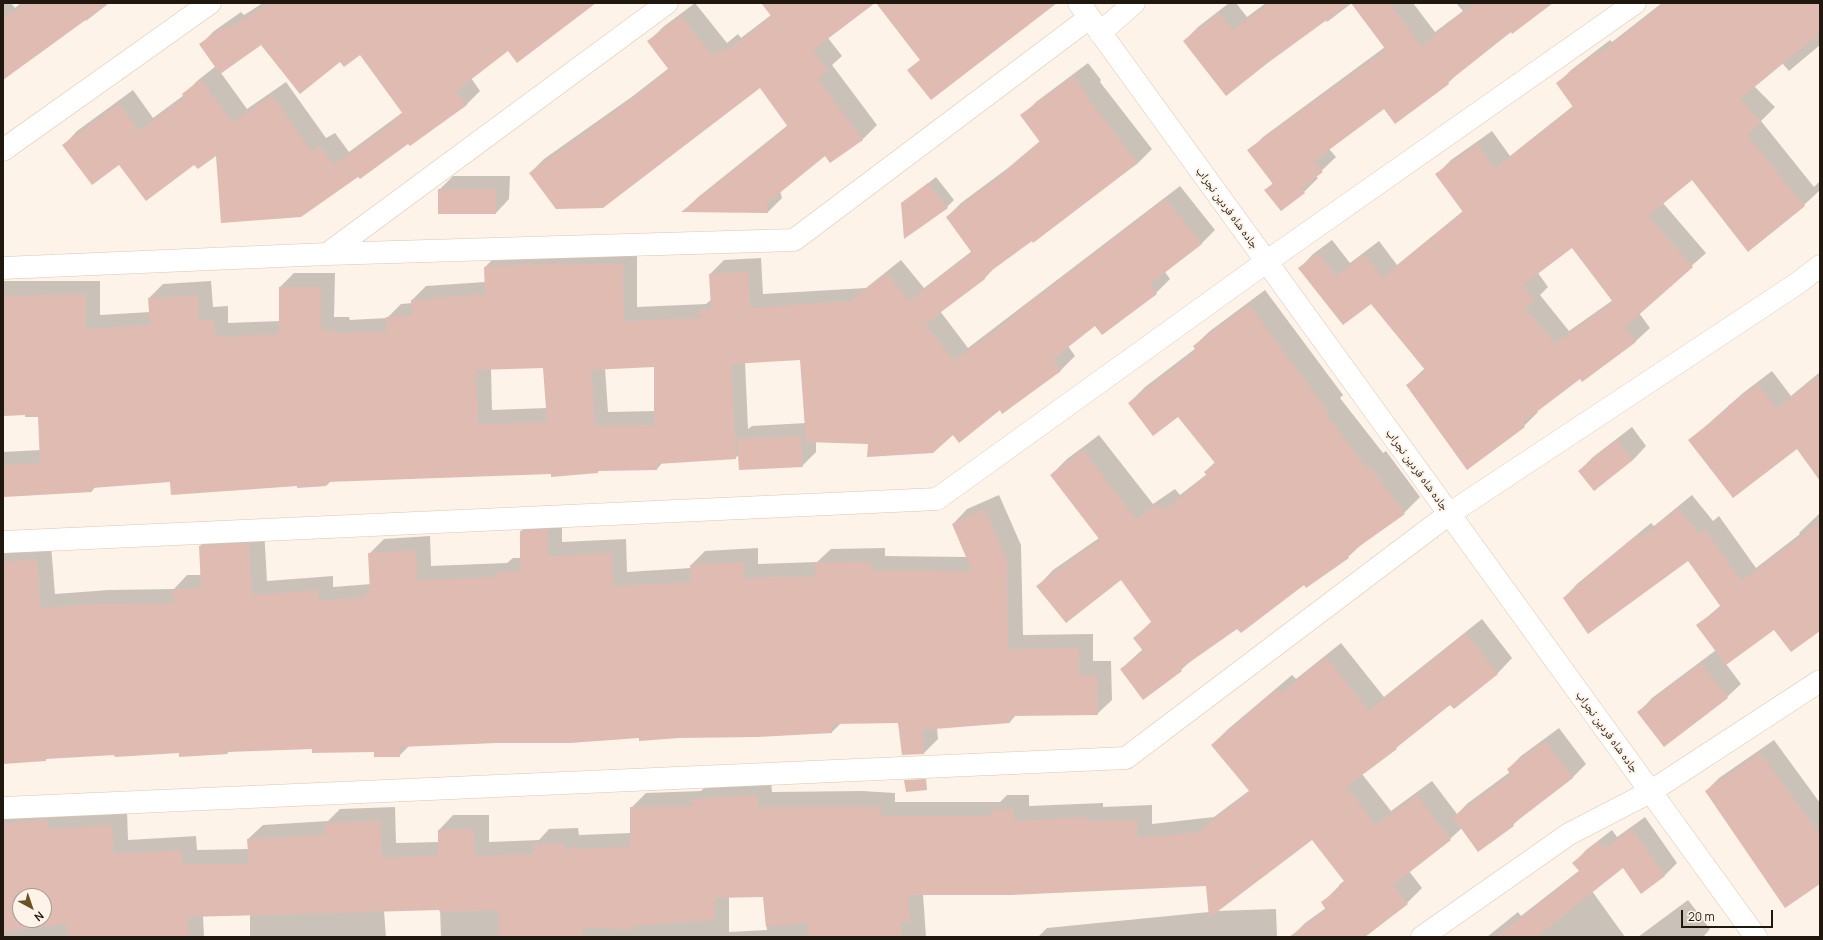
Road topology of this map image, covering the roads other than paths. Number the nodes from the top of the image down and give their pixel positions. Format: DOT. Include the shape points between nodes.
graph roads {
  1 [pos="210,3"];
  2 [pos="668,3"];
  3 [pos="1134,3"];
  4 [pos="1635,3"];
  5 [pos="1089,18"];
  6 [pos="3,150"];
  7 [pos="327,254"];
  8 [pos="1266,262"];
  9 [pos="1820,266"];
  10 [pos="3,268"];
  11 [pos="1449,514"];
  12 [pos="3,542"];
  13 [pos="1820,680"];
  14 [pos="1650,792"];
  15 [pos="3,808"];
  16 [pos="1422,937"];
  17 [pos="1756,937"];
  1 -- 6 [label="street"];
  2 -- 7 [label="street"];
  3 -- 5 [label="street"];
  4 -- 8 [label="street"];
  5 -- 7 [label="street" via="794,240"];
  5 -- 8 [label="street, جاده شاه فردین نجراب"];
  7 -- 10 [label="street"];
  8 -- 11 [label="street, جاده شاه فردین نجراب"];
  8 -- 12 [label="street" via="937,499"];
  9 -- 11 [label="street"];
  11 -- 14 [label="street, جاده شاه فردین نجراب"];
  11 -- 15 [label="street" via="1126,758"];
  13 -- 14 [label="street"];
  14 -- 16 [label="street" via="1569,834"];
  14 -- 17 [label="street, جاده شاه فردین نجراب"];
}
